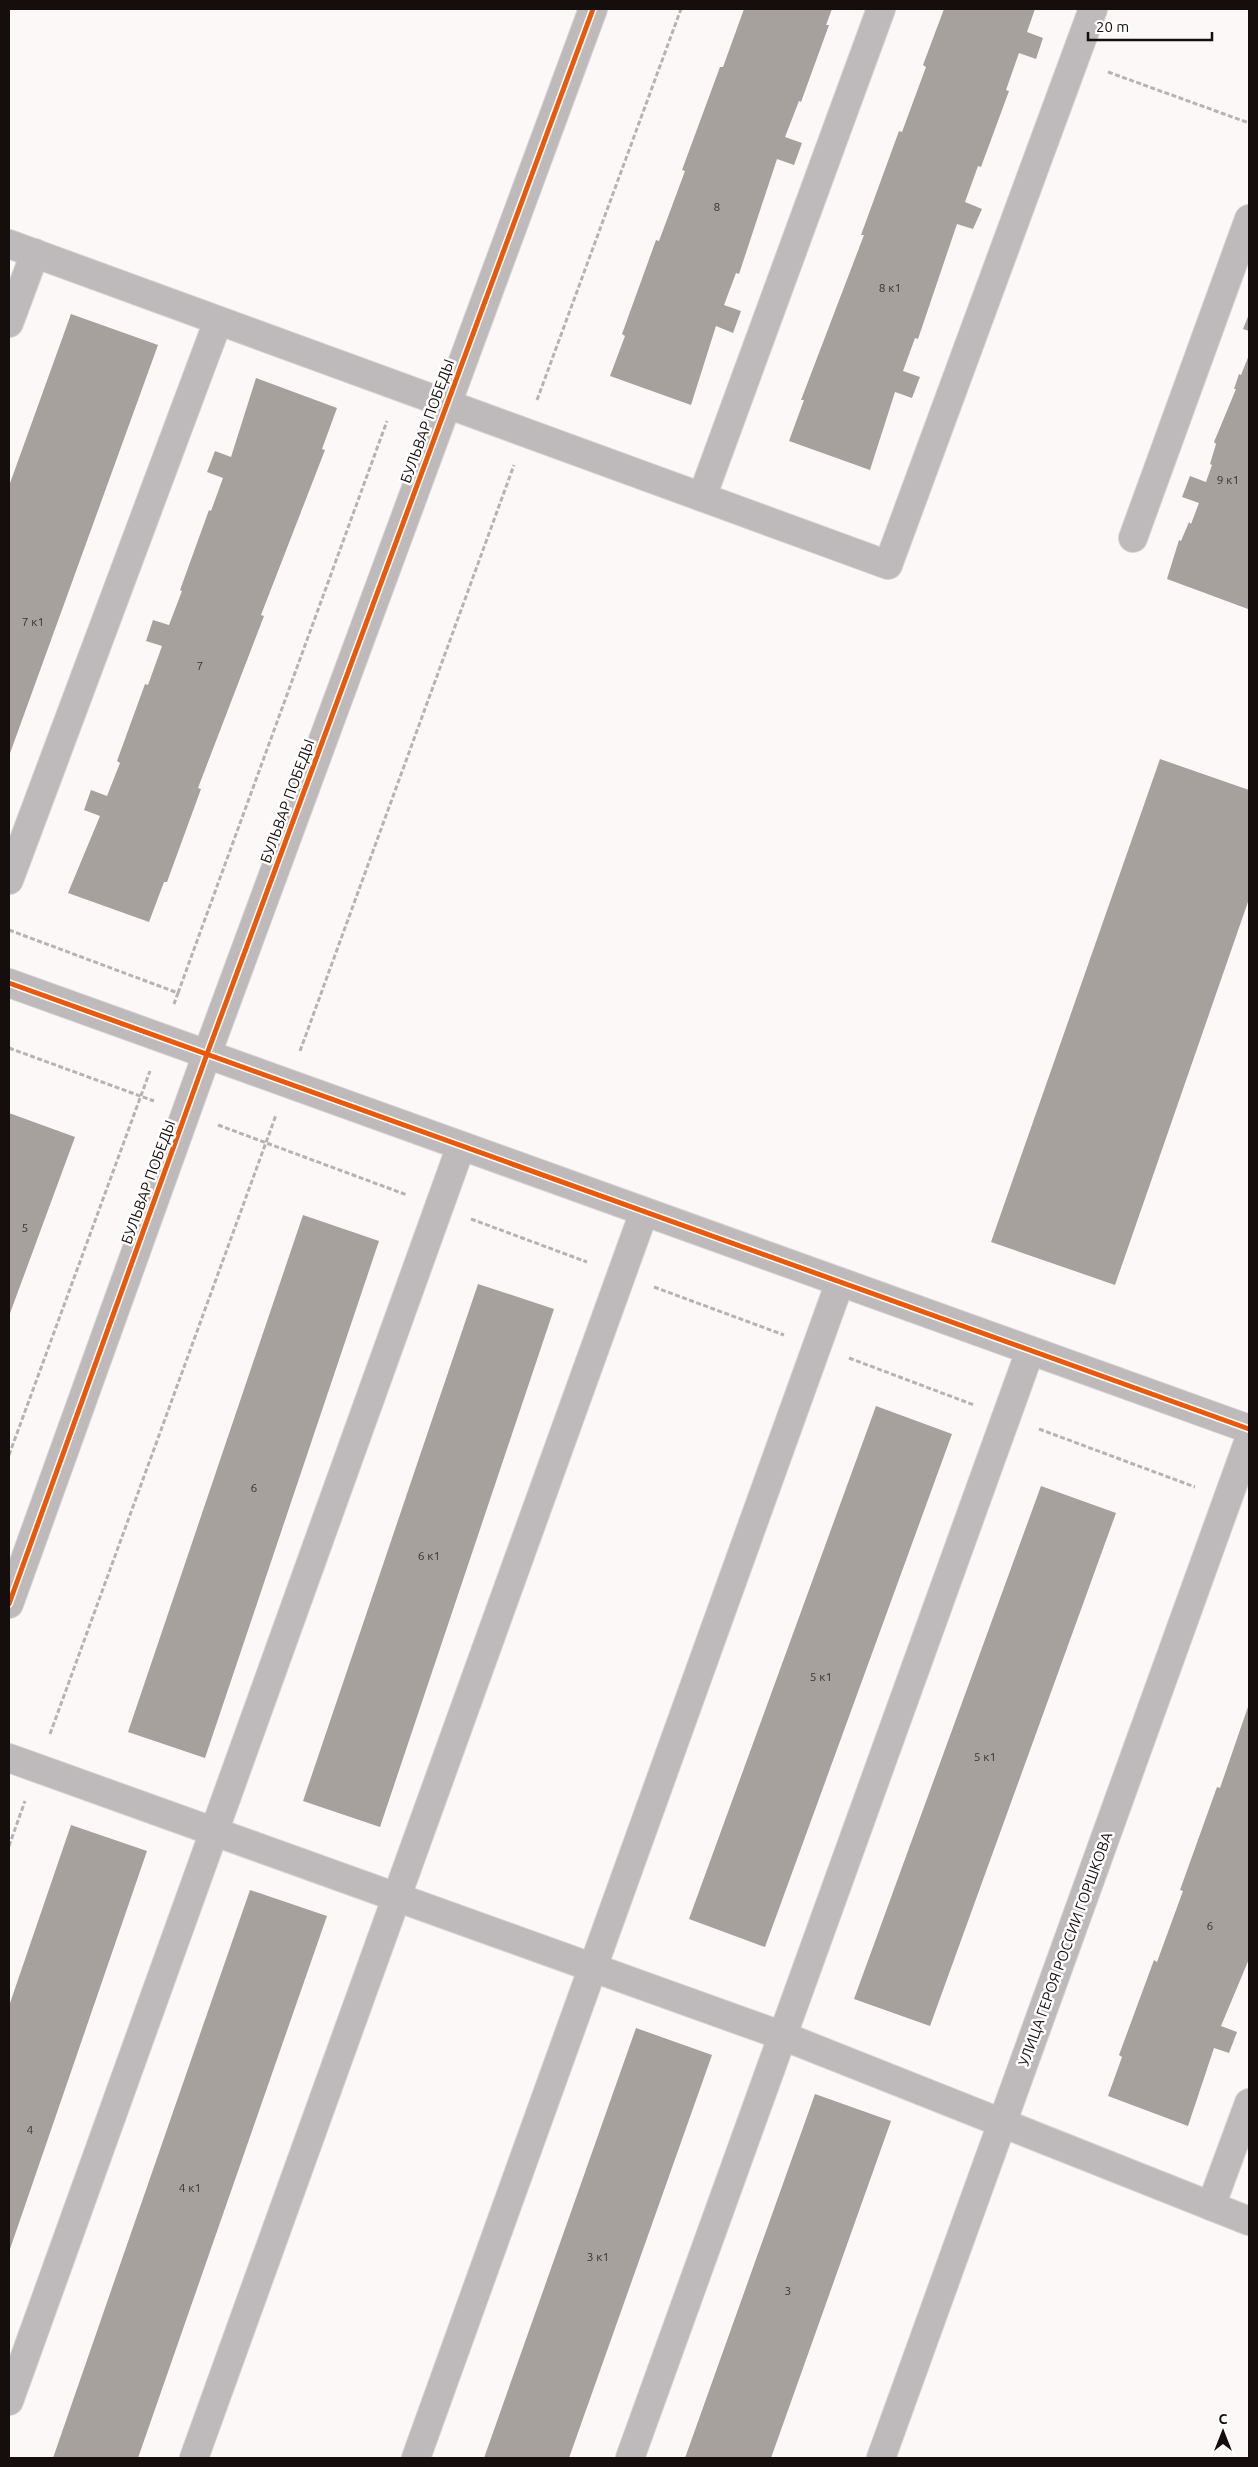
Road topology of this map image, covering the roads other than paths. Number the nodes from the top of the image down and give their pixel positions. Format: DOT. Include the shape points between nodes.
graph roads {
  1 [pos="593,9"];
  2 [pos="881,9"];
  3 [pos="1093,9"];
  4 [pos="1249,219"];
  5 [pos="9,244"];
  6 [pos="34,253"];
  7 [pos="218,321"];
  8 [pos="9,323"];
  9 [pos="447,404"];
  10 [pos="702,497"];
  11 [pos="1133,538"];
  12 [pos="9,880"];
  13 [pos="9,983"];
  14 [pos="207,1054"];
  15 [pos="462,1146"];
  16 [pos="644,1212"];
  17 [pos="840,1282"];
  18 [pos="1030,1351"];
  19 [pos="1249,1429"];
  20 [pos="1249,1440"];
  21 [pos="9,1604"];
  22 [pos="9,1758"];
  23 [pos="214,1831"];
  24 [pos="397,1897"];
  25 [pos="593,1967"];
  26 [pos="782,2036"];
  27 [pos="1249,2103"];
  28 [pos="1002,2122"];
  29 [pos="1211,2206"];
  30 [pos="1249,2221"];
  31 [pos="9,2400"];
  32 [pos="194,2458"];
  33 [pos="416,2458"];
  34 [pos="630,2458"];
  35 [pos="882,2458"];
  1 -- 9 [label="street, БУЛЬВАР ПОБЕДЫ"];
  2 -- 10 [label="street"];
  3 -- 10 [label="street" via="888,565"];
  4 -- 11 [label="street"];
  5 -- 6 [label="street"];
  6 -- 7 [label="street"];
  6 -- 8 [label="street"];
  7 -- 9 [label="street"];
  7 -- 12 [label="street"];
  9 -- 10 [label="street"];
  9 -- 14 [label="street, БУЛЬВАР ПОБЕДЫ"];
  13 -- 14 [label="street"];
  14 -- 15 [label="street"];
  14 -- 21 [label="street, БУЛЬВАР ПОБЕДЫ"];
  15 -- 16 [label="street"];
  15 -- 23 [label="street"];
  16 -- 17 [label="street"];
  16 -- 24 [label="street"];
  17 -- 18 [label="street"];
  17 -- 25 [label="street"];
  18 -- 19 [label="street"];
  18 -- 26 [label="street"];
  20 -- 28 [label="street, УЛИЦА ГЕРОЯ РОССИИ ГОРШКОВА"];
  22 -- 23 [label="street"];
  23 -- 24 [label="street"];
  23 -- 31 [label="street"];
  24 -- 25 [label="street"];
  24 -- 32 [label="street"];
  25 -- 26 [label="street"];
  25 -- 33 [label="street"];
  26 -- 28 [label="street"];
  26 -- 34 [label="street"];
  27 -- 29 [label="street"];
  28 -- 29 [label="street"];
  28 -- 35 [label="street, УЛИЦА ГЕРОЯ РОССИИ ГОРШКОВА"];
  29 -- 30 [label="street"];
}
